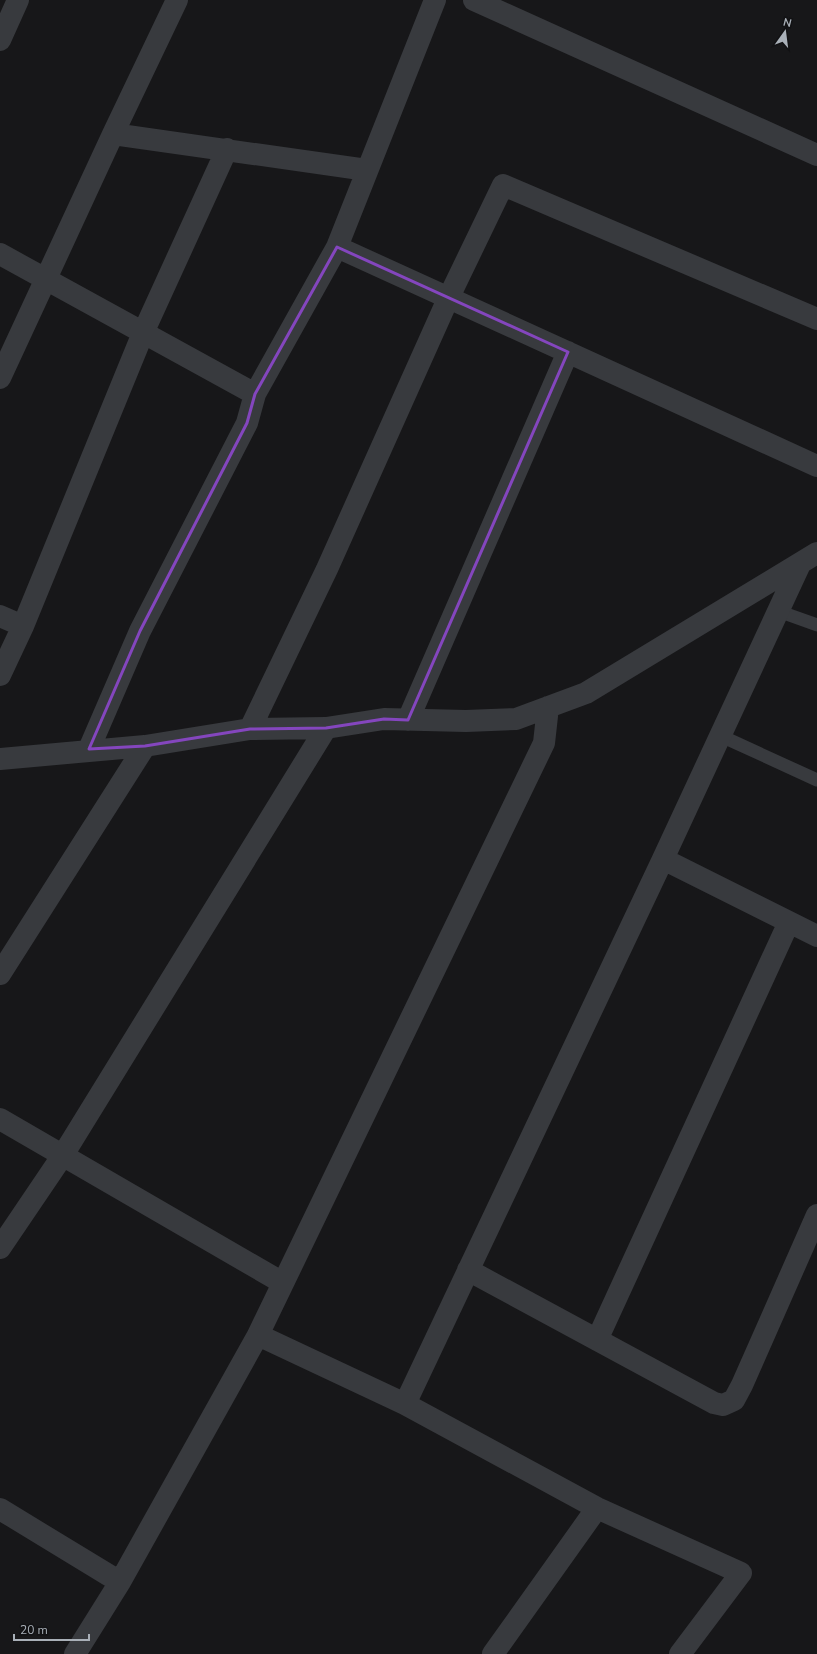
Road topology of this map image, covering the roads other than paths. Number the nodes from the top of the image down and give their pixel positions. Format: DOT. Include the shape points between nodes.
graph roads {
  1 [pos="18,0"];
  2 [pos="177,0"];
  3 [pos="434,0"];
  4 [pos="474,0"];
  5 [pos="0,40"];
  6 [pos="112,134"];
  7 [pos="227,149"];
  8 [pos="817,155"];
  9 [pos="367,170"];
  10 [pos="337,247"];
  11 [pos="0,254"];
  12 [pos="46,279"];
  13 [pos="448,299"];
  14 [pos="817,319"];
  15 [pos="143,333"];
  16 [pos="568,352"];
  17 [pos="0,378"];
  18 [pos="255,394"];
  19 [pos="817,466"];
  20 [pos="809,558"];
  21 [pos="778,611"];
  22 [pos="0,616"];
  23 [pos="23,626"];
  24 [pos="817,626"];
  25 [pos="0,675"];
  26 [pos="548,707"];
  27 [pos="408,720"];
  28 [pos="326,728"];
  29 [pos="250,729"];
  30 [pos="721,736"];
  31 [pos="145,746"];
  32 [pos="89,749"];
  33 [pos="0,759"];
  34 [pos="817,780"];
  35 [pos="663,859"];
  36 [pos="789,922"];
  37 [pos="817,936"];
  38 [pos="0,974"];
  39 [pos="0,1119"];
  40 [pos="63,1155"];
  41 [pos="817,1215"];
  42 [pos="0,1248"];
  43 [pos="468,1270"];
  44 [pos="283,1283"];
  45 [pos="258,1334"];
  46 [pos="598,1340"];
  47 [pos="405,1404"];
  48 [pos="597,1508"];
  49 [pos="0,1509"];
  50 [pos="120,1582"];
  51 [pos="75,1654"];
  52 [pos="493,1654"];
  53 [pos="680,1654"];
  1 -- 5 [label="street"];
  2 -- 6 [label="street"];
  3 -- 9 [label="street"];
  4 -- 8 [label="street"];
  6 -- 7 [label="street"];
  6 -- 12 [label="street"];
  7 -- 9 [label="street"];
  7 -- 15 [label="street"];
  9 -- 10 [label="street"];
  10 -- 13 [label="street"];
  10 -- 18 [label="street"];
  11 -- 12 [label="street"];
  12 -- 15 [label="street"];
  12 -- 17 [label="street"];
  13 -- 14 [label="street" via="503,184"];
  13 -- 16 [label="street"];
  13 -- 29 [label="street" via="327,568"];
  15 -- 18 [label="street"];
  15 -- 23 [label="street"];
  16 -- 19 [label="street"];
  16 -- 27 [label="street"];
  18 -- 32 [label="street" via="247,423 140,631"];
  20 -- 21 [label="street"];
  20 -- 26 [label="street" via="586,693"];
  21 -- 24 [label="lane"];
  21 -- 30 [label="street"];
  22 -- 23 [label="street"];
  23 -- 25 [label="street"];
  26 -- 27 [label="street" via="516,720"];
  26 -- 44 [label="street" via="544,743"];
  27 -- 28 [label="street" via="384,719"];
  28 -- 29 [label="street"];
  28 -- 40 [label="street"];
  29 -- 31 [label="street"];
  30 -- 34 [label="lane"];
  30 -- 35 [label="street"];
  31 -- 32 [label="street"];
  31 -- 38 [label="street"];
  32 -- 33 [label="street"];
  35 -- 36 [label="street"];
  35 -- 43 [label="street"];
  36 -- 37 [label="street"];
  36 -- 46 [label="street"];
  39 -- 40 [label="street"];
  40 -- 42 [label="street"];
  40 -- 44 [label="street"];
  41 -- 46 [label="street" via="734,1400 723,1405 714,1403"];
  43 -- 46 [label="street"];
  43 -- 47 [label="street"];
  44 -- 45 [label="street"];
  45 -- 47 [label="street"];
  45 -- 50 [label="street"];
  47 -- 48 [label="street"];
  48 -- 52 [label="street"];
  48 -- 53 [label="street" via="741,1573"];
  49 -- 50 [label="street"];
  50 -- 51 [label="street"];
}
